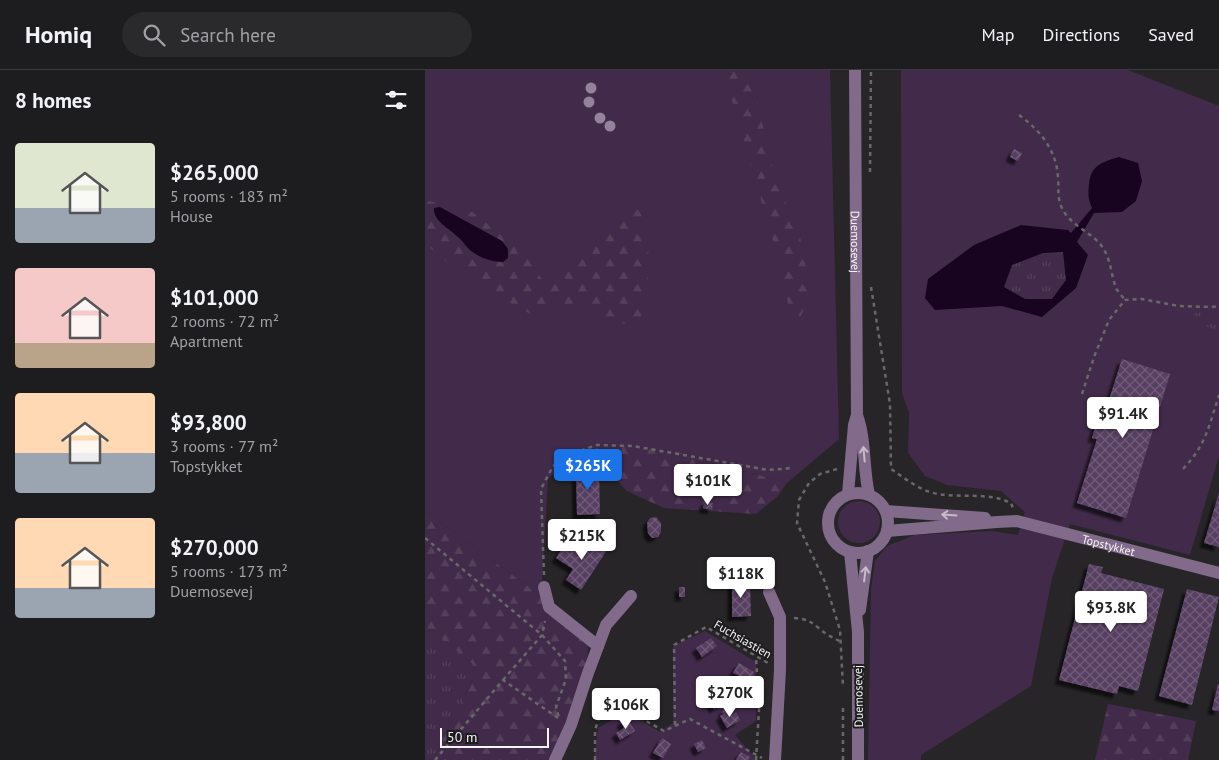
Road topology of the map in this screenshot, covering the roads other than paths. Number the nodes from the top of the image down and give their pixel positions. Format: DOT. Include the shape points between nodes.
graph roads {
  1 [pos="855,70"];
  2 [pos="857,414"];
  3 [pos="848,494"];
  4 [pos="869,495"];
  5 [pos="886,511"];
  6 [pos="997,522"];
  7 [pos="887,531"];
  8 [pos="868,551"];
  9 [pos="850,552"];
  10 [pos="1219,573"];
  11 [pos="544,587"];
  12 [pos="769,592"];
  13 [pos="631,596"];
  14 [pos="857,632"];
  15 [pos="598,646"];
  16 [pos="555,760"];
  17 [pos="775,760"];
  18 [pos="858,760"];
  1 -- 2 [label="street, Duemosevej"];
  2 -- 3 [label="street, Duemosevej"];
  4 -- 2 [label="street, Duemosevej, one-way" via="863,430"];
  3 -- 4 [label="street"];
  3 -- 9 [label="street" via="832,508 828,529 836,543"];
  4 -- 5 [label="street"];
  6 -- 5 [label="street, Topstykket, one-way" via="981,517"];
  5 -- 7 [label="street"];
  6 -- 7 [label="street, Topstykket"];
  6 -- 10 [label="street, Topstykket" via="1017,522"];
  7 -- 8 [label="street" via="877,547"];
  8 -- 9 [label="street"];
  14 -- 8 [label="street, Duemosevej, one-way"];
  9 -- 14 [label="street, Duemosevej"];
  11 -- 15 [label="street" via="549,607"];
  12 -- 17 [label="street" via="780,617"];
  13 -- 15 [label="street" via="606,625"];
  14 -- 18 [label="street, Duemosevej"];
  15 -- 16 [label="street" via="565,722"];
}
